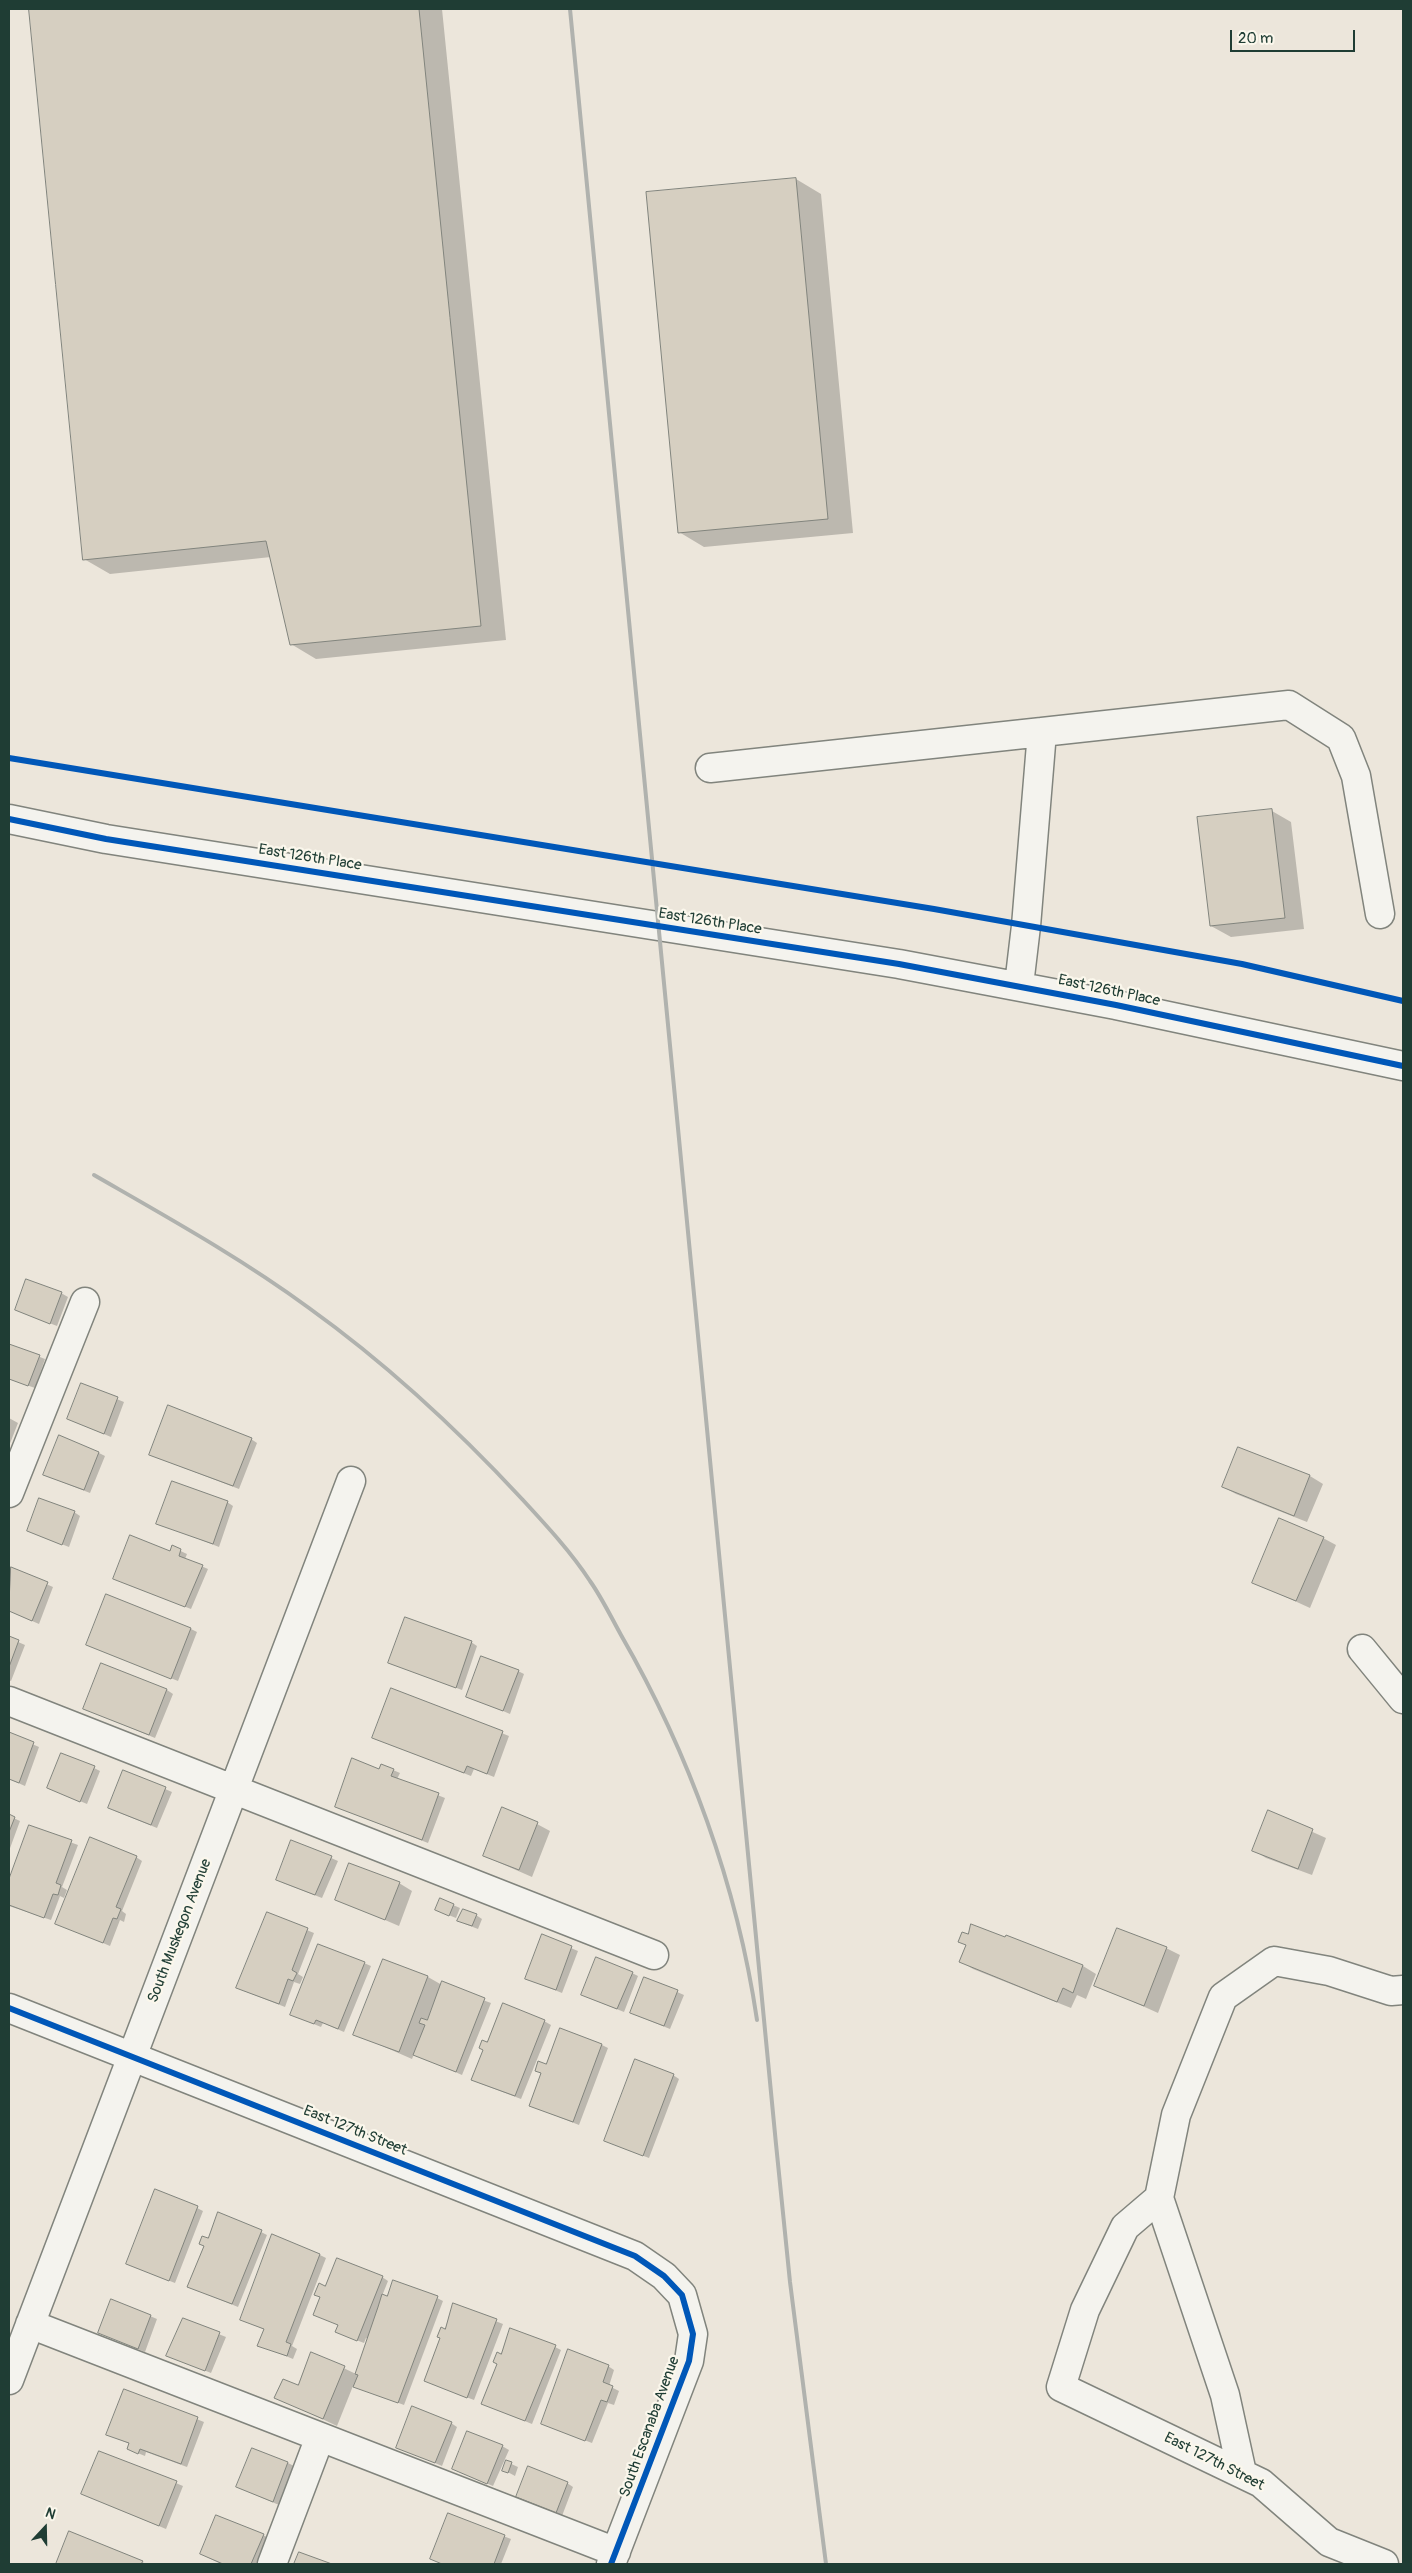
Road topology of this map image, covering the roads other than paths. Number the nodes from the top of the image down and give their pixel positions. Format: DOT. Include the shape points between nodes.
graph roads {
  1 [pos="1042,732"];
  2 [pos="710,768"];
  3 [pos="9,819"];
  4 [pos="1380,914"];
  5 [pos="1019,985"];
  6 [pos="1403,1066"];
  7 [pos="85,1302"];
  8 [pos="351,1481"];
  9 [pos="9,1493"];
  10 [pos="1362,1649"];
  11 [pos="1403,1699"];
  12 [pos="9,1701"];
  13 [pos="234,1790"];
  14 [pos="654,1955"];
  15 [pos="1403,1990"];
  16 [pos="9,2008"];
  17 [pos="132,2056"];
  18 [pos="1159,2198"];
  19 [pos="682,2295"];
  20 [pos="30,2324"];
  21 [pos="9,2380"];
  22 [pos="320,2437"];
  23 [pos="1242,2473"];
  24 [pos="614,2558"];
  25 [pos="272,2564"];
  26 [pos="1384,2564"];
  1 -- 2 [label="street"];
  1 -- 4 [label="street" via="1289,706 1341,738 1356,776"];
  1 -- 5 [label="street"];
  3 -- 5 [label="street, East 126th Place" via="116,840"];
  5 -- 6 [label="street, East 126th Place"];
  7 -- 9 [label="street"];
  8 -- 13 [label="street, South Muskegon Avenue"];
  10 -- 11 [label="street"];
  12 -- 13 [label="street"];
  13 -- 14 [label="street"];
  13 -- 17 [label="street, South Muskegon Avenue"];
  15 -- 18 [label="street" via="1392,1991 1329,1971 1274,1961 1224,1997 1176,2115"];
  16 -- 17 [label="street, East 127th Street"];
  17 -- 19 [label="street, East 127th Street" via="635,2256 664,2276"];
  17 -- 20 [label="street, South Muskegon Avenue"];
  18 -- 23 [label="street" via="1225,2396"];
  18 -- 23 [label="street, East 127th Street" via="1125,2227 1085,2310 1061,2387"];
  19 -- 24 [label="street, South Escanaba Avenue" via="693,2334 689,2361"];
  20 -- 21 [label="street, South Muskegon Avenue"];
  20 -- 22 [label="street"];
  22 -- 24 [label="street"];
  22 -- 25 [label="street"];
  23 -- 26 [label="street, East 127th Street" via="1261,2483 1329,2542"];
}
